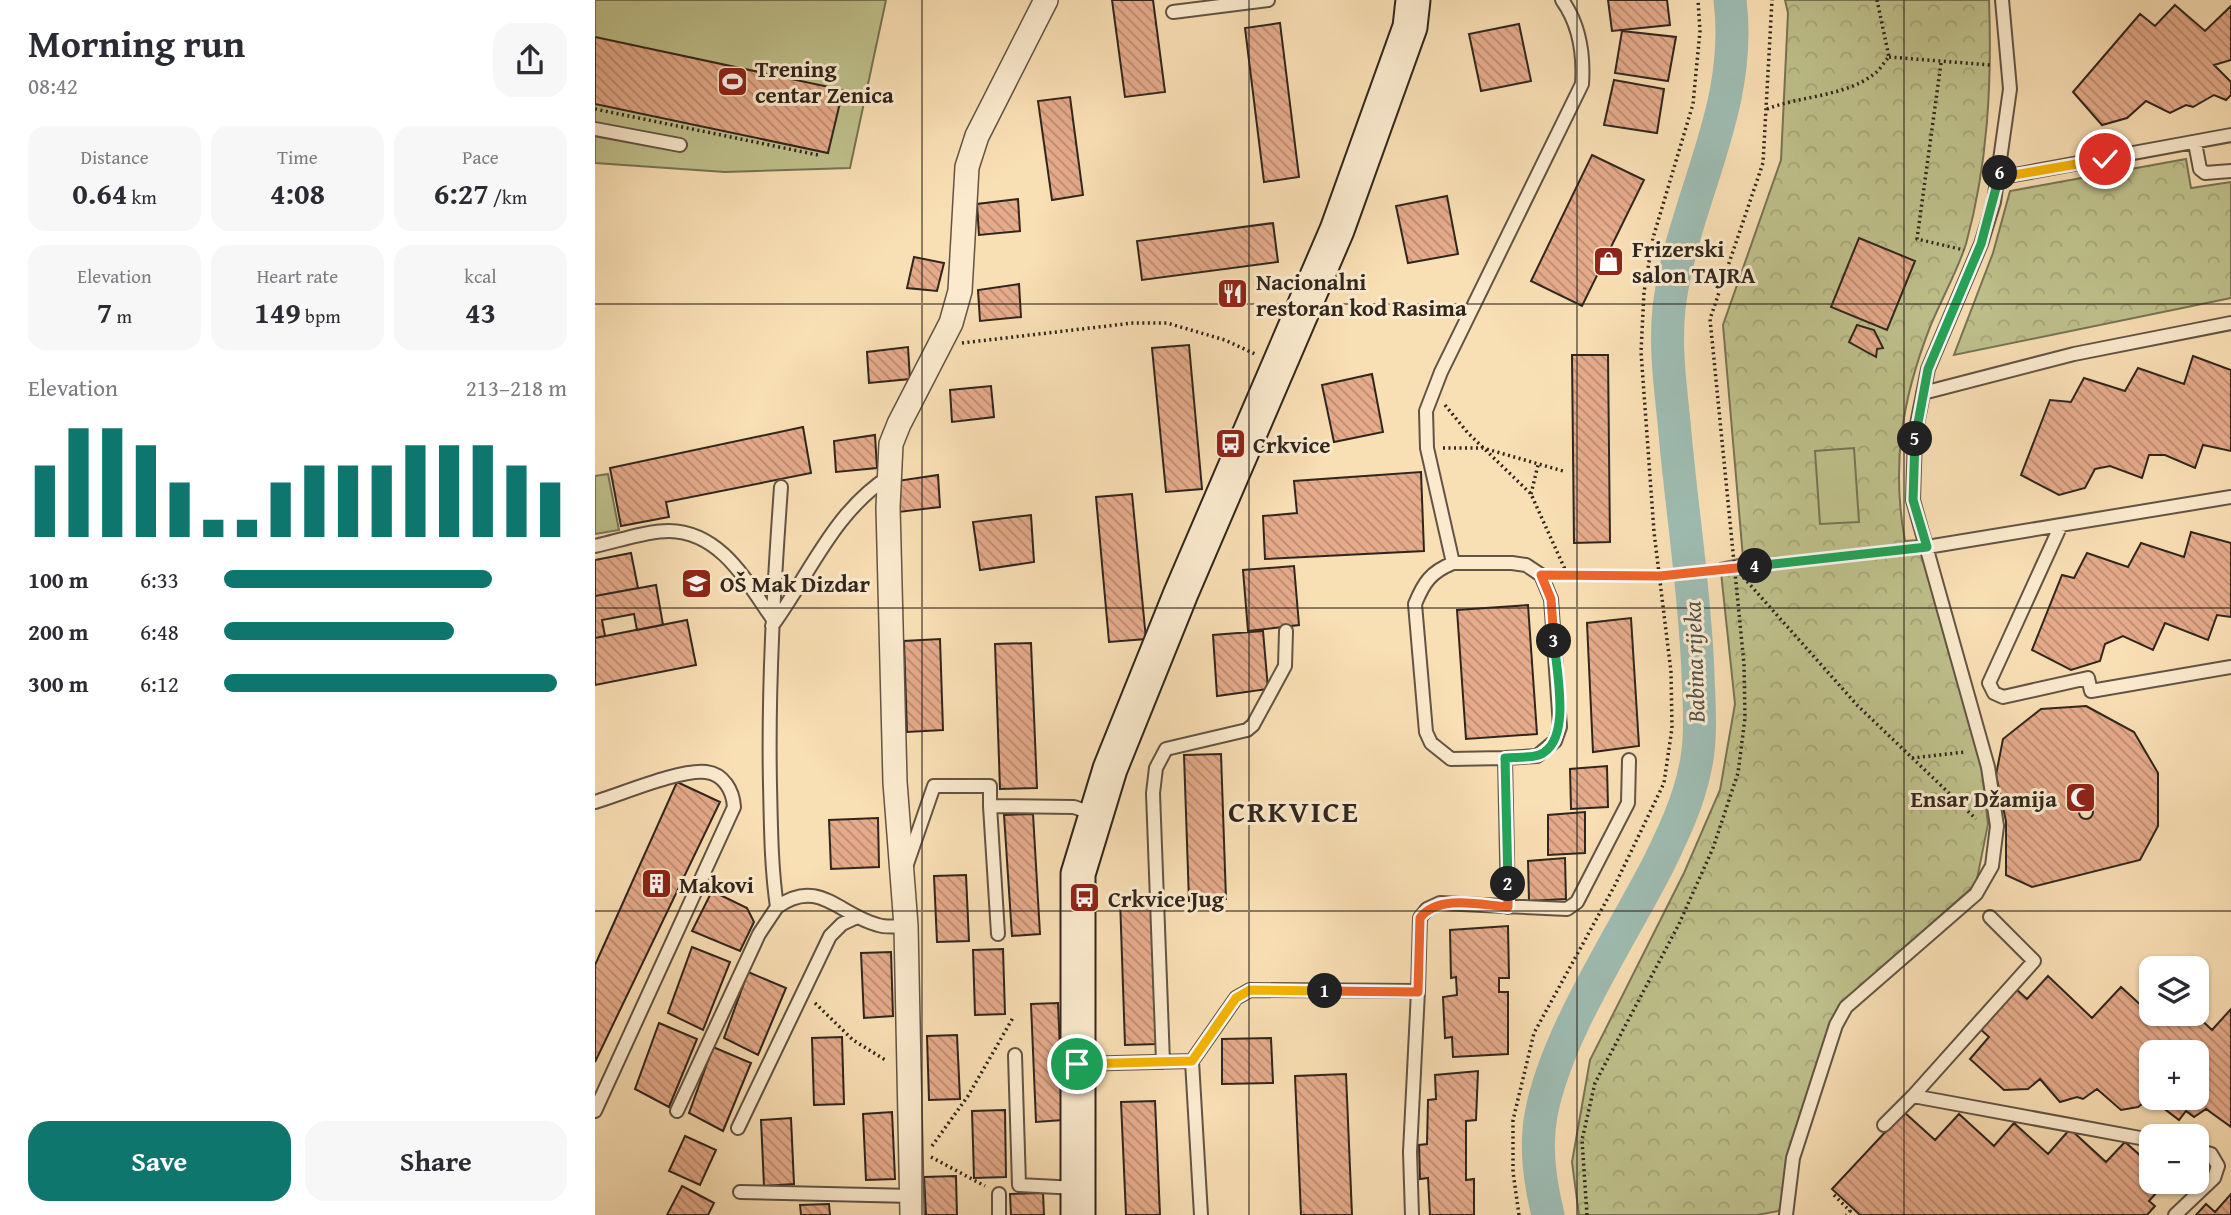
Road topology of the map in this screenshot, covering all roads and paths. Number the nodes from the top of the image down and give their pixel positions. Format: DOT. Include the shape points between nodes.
graph roads {
  1 [pos="1046,0"];
  2 [pos="1268,0"];
  3 [pos="1413,0"];
  4 [pos="1562,0"];
  5 [pos="1697,0"];
  6 [pos="1772,0"];
  7 [pos="1877,0"];
  8 [pos="2002,0"];
  9 [pos="1173,12"];
  10 [pos="1889,57"];
  11 [pos="1941,62"];
  12 [pos="1991,65"];
  13 [pos="595,109"];
  14 [pos="1767,109"];
  15 [pos="595,129"];
  16 [pos="2231,135"];
  17 [pos="2195,143"];
  18 [pos="680,145"];
  19 [pos="818,155"];
  20 [pos="2231,171"];
  21 [pos="1998,172"];
  22 [pos="1977,253"];
  23 [pos="2231,323"];
  24 [pos="939,346"];
  25 [pos="1279,366"];
  26 [pos="1434,389"];
  27 [pos="1923,393"];
  28 [pos="1427,448"];
  29 [pos="1483,448"];
  30 [pos="1538,464"];
  31 [pos="1563,471"];
  32 [pos="890,476"];
  33 [pos="781,487"];
  34 [pos="1531,494"];
  35 [pos="2231,497"];
  36 [pos="2061,525"];
  37 [pos="595,546"];
  38 [pos="1927,547"];
  39 [pos="1453,563"];
  40 [pos="1735,568"];
  41 [pos="1541,575"];
  42 [pos="1568,576"];
  43 [pos="1660,576"];
  44 [pos="772,622"];
  45 [pos="1286,631"];
  46 [pos="2231,667"];
  47 [pos="1965,752"];
  48 [pos="1505,758"];
  49 [pos="1912,758"];
  50 [pos="1629,760"];
  51 [pos="595,803"];
  52 [pos="990,806"];
  53 [pos="1095,814"];
  54 [pos="1976,819"];
  55 [pos="902,879"];
  56 [pos="777,907"];
  57 [pos="1508,907"];
  58 [pos="857,917"];
  59 [pos="1990,917"];
  60 [pos="906,926"];
  61 [pos="998,934"];
  62 [pos="803,992"];
  63 [pos="1418,992"];
  64 [pos="1013,1016"];
  65 [pos="1015,1055"];
  66 [pos="1192,1061"];
  67 [pos="1163,1062"];
  68 [pos="1077,1064"];
  69 [pos="909,1069"];
  70 [pos="1913,1096"];
  71 [pos="595,1111"];
  72 [pos="677,1111"];
  73 [pos="1884,1125"];
  74 [pos="738,1128"];
  75 [pos="2139,1138"];
  76 [pos="2209,1153"];
  77 [pos="2209,1183"];
  78 [pos="740,1192"];
  79 [pos="999,1194"];
  80 [pos="2197,1194"];
  81 [pos="1834,1195"];
  82 [pos="1078,1202"];
  83 [pos="912,1205"];
  84 [pos="999,1215"];
  85 [pos="1201,1215"];
  86 [pos="1412,1215"];
  87 [pos="1519,1215"];
  88 [pos="1587,1215"];
  89 [pos="1786,1215"];
  90 [pos="1846,1215"];
  91 [pos="2175,1215"];
  1 -- 24 [label="street" via="977,136 967,167 960,290"];
  2 -- 9 [label="lane"];
  3 -- 25 [label="main road" via="1410,27 1341,218"];
  4 -- 26 [label="lane" via="1579,36 1582,84"];
  5 -- 43 [label="path" via="1700,31 1693,104 1653,238 1644,292 1641,352"];
  6 -- 14 [label="path"];
  7 -- 10 [label="path"];
  8 -- 21 [label="lane" via="2010,89"];
  10 -- 11 [label="path"];
  10 -- 14 [label="path" via="1874,75 1842,89"];
  11 -- 12 [label="path"];
  11 -- 22 [label="path" via="1917,239"];
  13 -- 19 [label="path"];
  14 -- 40 [label="path" via="1763,163 1710,319"];
  15 -- 18 [label="lane"];
  16 -- 17 [label="lane"];
  17 -- 20 [label="lane" via="2200,169 2206,173"];
  17 -- 21 [label="lane" via="2014,175"];
  21 -- 22 [label="lane" via="1994,202"];
  22 -- 27 [label="lane" via="1928,369"];
  23 -- 27 [label="lane" via="2074,354"];
  24 -- 25 [label="path" via="1167,323 1225,340"];
  24 -- 32 [label="street" via="898,424 891,444"];
  25 -- 53 [label="main road" via="1181,593"];
  26 -- 28 [label="lane" via="1426,411"];
  26 -- 29 [label="path"];
  27 -- 38 [label="lane" via="1915,435 1913,500"];
  28 -- 29 [label="path"];
  28 -- 39 [label="lane"];
  29 -- 30 [label="path"];
  29 -- 34 [label="path"];
  30 -- 31 [label="path"];
  30 -- 34 [label="path"];
  32 -- 44 [label="lane" via="865,491 842,518"];
  32 -- 55 [label="street" via="895,782"];
  33 -- 44 [label="lane"];
  34 -- 42 [label="path"];
  35 -- 36 [label="lane"];
  36 -- 38 [label="lane"];
  36 -- 46 [label="lane" via="1989,683 1994,693 2003,697 2088,678 2091,691"];
  37 -- 44 [label="lane" via="669,531 707,542 733,562"];
  38 -- 40 [label="path"];
  38 -- 89 [label="lane" via="1988,767 1997,826 1993,866 1976,894 1846,1007 1793,1158"];
  39 -- 41 [label="lane" via="1526,565"];
  39 -- 48 [label="lane" via="1435,570 1415,604 1426,732 1431,743 1451,759"];
  40 -- 43 [label="path"];
  40 -- 49 [label="path" via="1857,705"];
  40 -- 88 [label="path" via="1745,705 1738,773 1713,848 1679,924 1595,1083 1583,1140"];
  41 -- 42 [label="path"];
  41 -- 48 [label="lane" via="1551,599 1560,727 1555,741 1537,755"];
  42 -- 43 [label="path"];
  43 -- 87 [label="path" via="1671,672 1672,728 1664,783 1615,885 1534,1033 1513,1120"];
  44 -- 56 [label="lane" via="771,844"];
  45 -- 67 [label="lane" via="1285,666 1253,725 1166,749 1156,768 1153,793"];
  47 -- 49 [label="path"];
  48 -- 57 [label="lane"];
  49 -- 54 [label="path"];
  50 -- 57 [label="lane" via="1628,803 1577,902 1567,909"];
  51 -- 71 [label="lane" via="706,772 724,781 734,807"];
  52 -- 53 [label="lane" via="1074,807"];
  52 -- 55 [label="lane" via="989,786 934,786"];
  52 -- 61 [label="lane"];
  53 -- 68 [label="main road" via="1078,874"];
  55 -- 60 [label="street"];
  56 -- 58 [label="lane" via="793,896 814,895"];
  56 -- 72 [label="lane" via="759,934"];
  57 -- 63 [label="lane" via="1440,904 1427,909 1420,918"];
  58 -- 60 [label="lane" via="880,926"];
  58 -- 62 [label="lane" via="830,936"];
  59 -- 70 [label="lane" via="2034,961"];
  60 -- 69 [label="street"];
  62 -- 69 [label="path" via="853,1040 880,1058"];
  62 -- 74 [label="lane"];
  63 -- 66 [label="lane" via="1250,990 1236,998"];
  63 -- 86 [label="lane" via="1410,1152"];
  64 -- 79 [label="path" via="968,1096 926,1154"];
  65 -- 82 [label="lane" via="1019,1185"];
  66 -- 67 [label="lane"];
  66 -- 85 [label="lane"];
  67 -- 68 [label="lane"];
  68 -- 82 [label="main road"];
  69 -- 83 [label="street"];
  70 -- 73 [label="lane"];
  70 -- 75 [label="lane"];
  76 -- 77 [label="lane" via="2218,1166"];
  78 -- 83 [label="lane"];
  79 -- 84 [label="lane"];
  80 -- 91 [label="lane"];
  81 -- 90 [label="path" via="1850,1211"];
}
